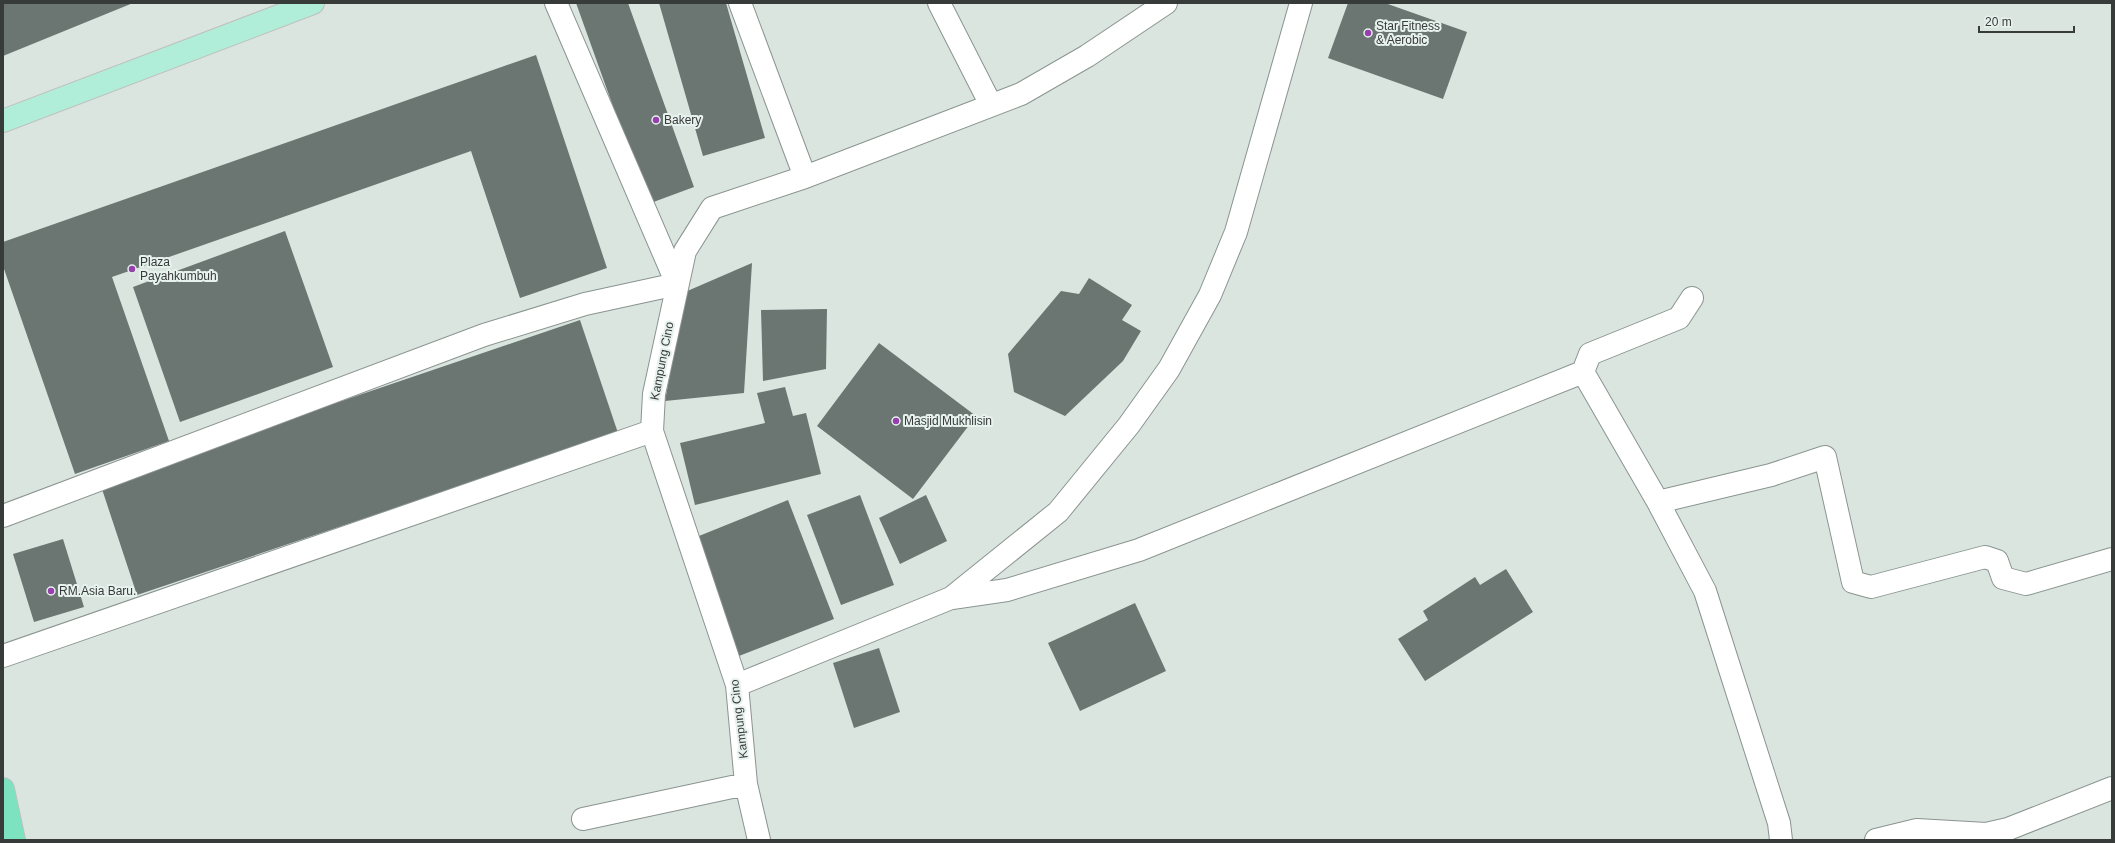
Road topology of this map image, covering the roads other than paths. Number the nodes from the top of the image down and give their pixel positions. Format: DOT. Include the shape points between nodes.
graph roads {
  1 [pos="313,3"];
  2 [pos="556,3"];
  3 [pos="740,3"];
  4 [pos="939,3"];
  5 [pos="1166,3"];
  6 [pos="1301,3"];
  7 [pos="991,105"];
  8 [pos="3,121"];
  9 [pos="805,177"];
  10 [pos="677,284"];
  11 [pos="1692,298"];
  12 [pos="1584,372"];
  13 [pos="652,431"];
  14 [pos="1658,502"];
  15 [pos="3,516"];
  16 [pos="2112,559"];
  17 [pos="951,598"];
  18 [pos="3,656"];
  19 [pos="737,685"];
  20 [pos="746,784"];
  21 [pos="2112,788"];
  22 [pos="3,789"];
  23 [pos="583,819"];
  24 [pos="1780,832"];
  25 [pos="14,840"];
  26 [pos="759,840"];
  27 [pos="1796,840"];
  28 [pos="1876,840"];
  1 -- 8 [label="main road"];
  2 -- 10 [label="street"];
  3 -- 9 [label="street"];
  4 -- 7 [label="street"];
  5 -- 7 [label="street, Kampung Cino" via="1087,56 1021,94"];
  6 -- 17 [label="street" via="1236,232 1210,295 1169,369 1129,425 1058,512"];
  7 -- 9 [label="street, Kampung Cino"];
  9 -- 10 [label="street, Kampung Cino" via="712,208 685,251"];
  10 -- 13 [label="street, Kampung Cino" via="654,394"];
  10 -- 15 [label="street" via="584,304 484,335"];
  11 -- 12 [label="street" via="1680,318 1590,354"];
  12 -- 14 [label="street"];
  12 -- 17 [label="street" via="1139,550 1007,590"];
  13 -- 18 [label="street"];
  13 -- 19 [label="street, Kampung Cino"];
  14 -- 16 [label="street" via="1771,475 1825,457 1853,582 1871,587 1985,556 1997,561 2003,578 2026,584"];
  14 -- 24 [label="street" via="1705,591"];
  17 -- 19 [label="street"];
  19 -- 20 [label="street, Kampung Cino"];
  20 -- 23 [label="street"];
  20 -- 26 [label="street, Kampung Cino"];
  21 -- 28 [label="street" via="2008,829 1986,834 1917,830"];
  22 -- 25 [label="highway"];
  24 -- 27 [label="street"];
}
